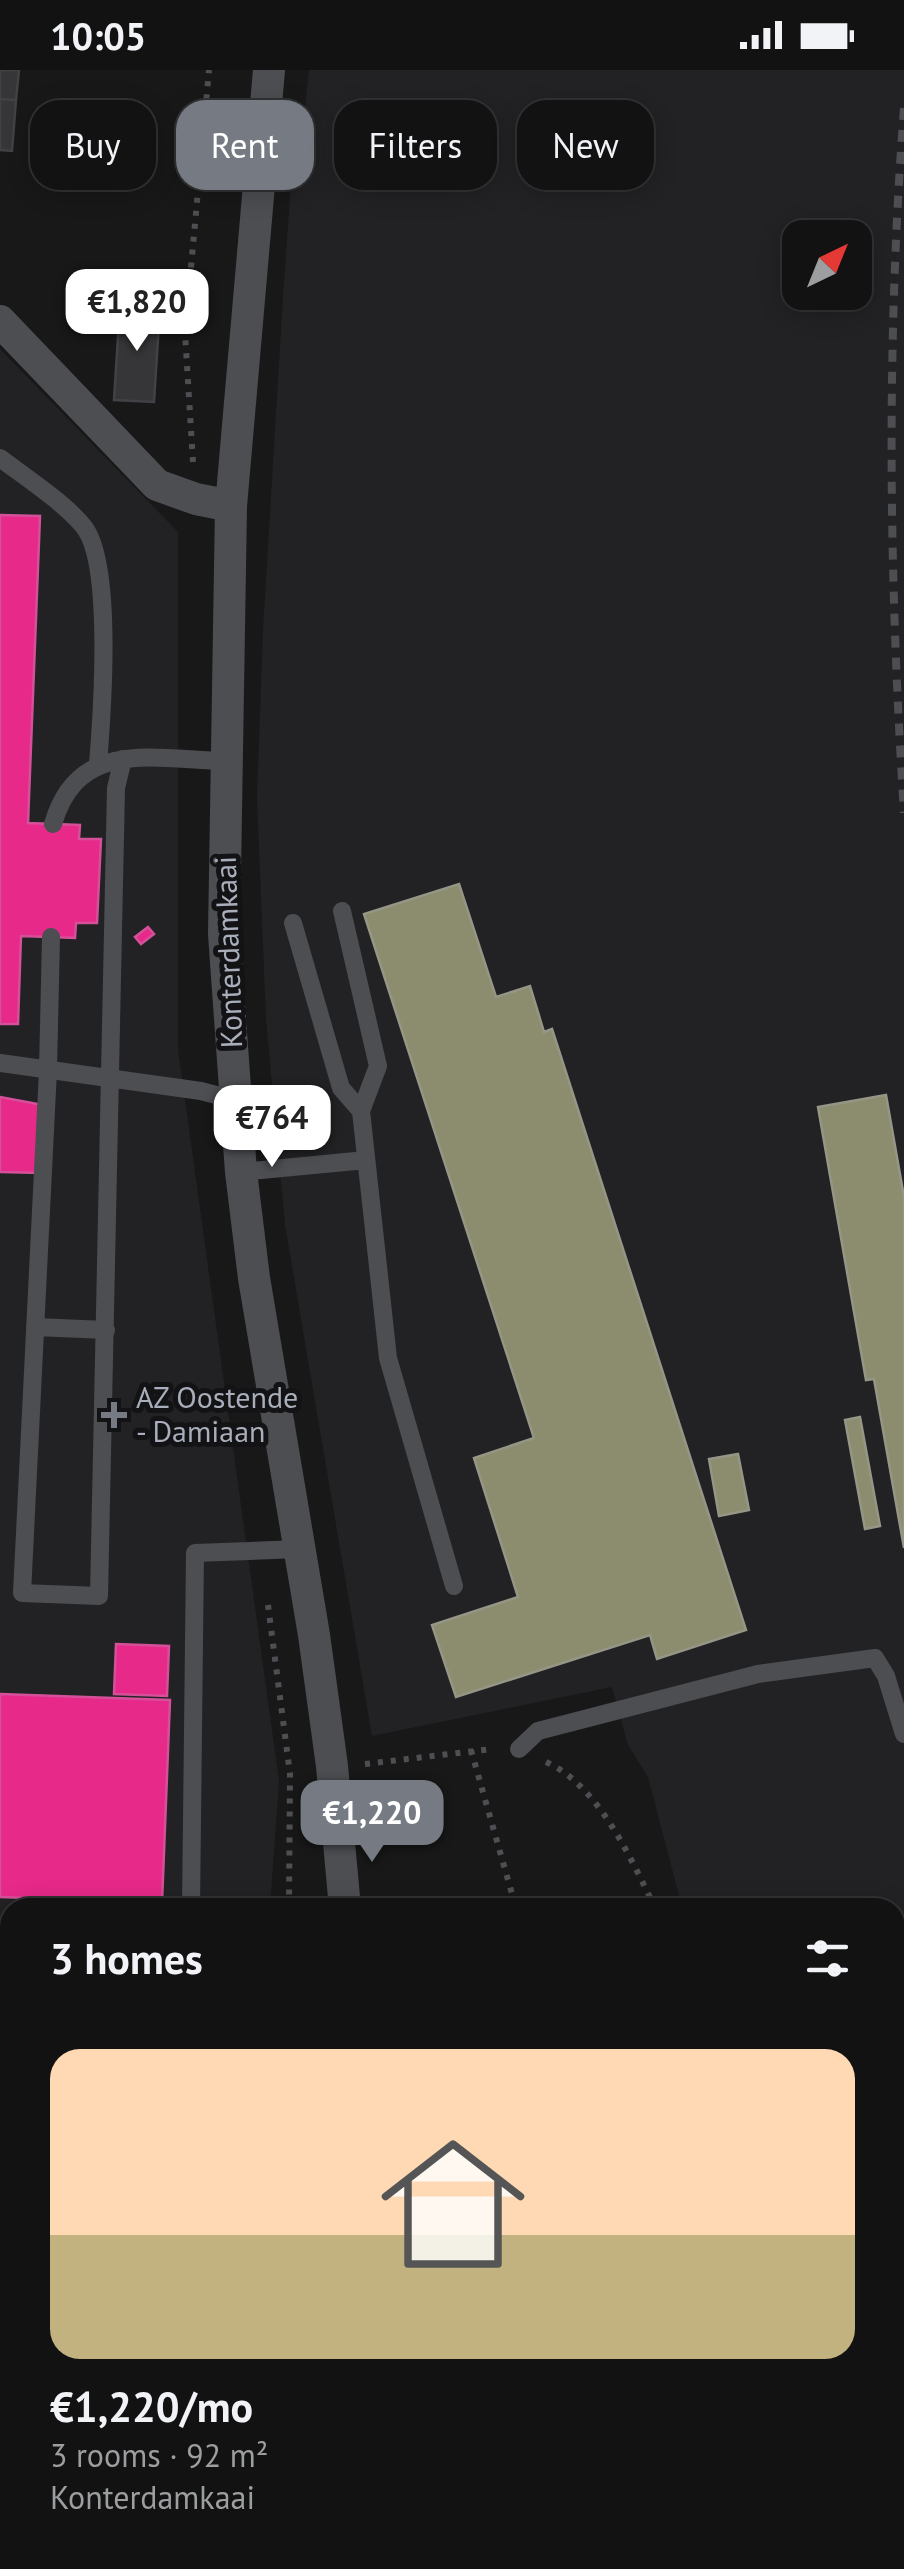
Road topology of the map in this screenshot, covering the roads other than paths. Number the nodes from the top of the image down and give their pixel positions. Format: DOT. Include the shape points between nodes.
graph roads {
  1 [pos="269,70"];
  2 [pos="0,321"];
  3 [pos="0,458"];
  4 [pos="231,506"];
  5 [pos="123,759"];
  6 [pos="227,761"];
  7 [pos="98,764"];
  8 [pos="54,824"];
  9 [pos="342,911"];
  10 [pos="294,923"];
  11 [pos="51,937"];
  12 [pos="0,1062"];
  13 [pos="48,1070"];
  14 [pos="108,1078"];
  15 [pos="235,1100"];
  16 [pos="361,1110"];
  17 [pos="366,1160"];
  18 [pos="241,1172"];
  19 [pos="35,1327"];
  20 [pos="106,1330"];
  21 [pos="299,1549"];
  22 [pos="454,1586"];
  23 [pos="904,1734"];
  24 [pos="519,1749"];
  25 [pos="336,1828"];
  26 [pos="191,1898"];
  27 [pos="332,1898"];
  28 [pos="344,1898"];
  1 -- 4 [label="street, Konterdamkaai"];
  2 -- 4 [label="street" via="157,486"];
  3 -- 7 [label="lane" via="85,528 98,566 104,681"];
  4 -- 6 [label="street, Konterdamkaai"];
  5 -- 6 [label="lane"];
  5 -- 7 [label="lane"];
  5 -- 14 [label="lane" via="116,788"];
  6 -- 15 [label="street, Konterdamkaai" via="224,934"];
  7 -- 8 [label="lane" via="60,799"];
  9 -- 16 [label="lane" via="378,1066"];
  10 -- 16 [label="lane" via="341,1088"];
  11 -- 13 [label="lane"];
  12 -- 13 [label="lane"];
  13 -- 14 [label="lane"];
  13 -- 19 [label="lane"];
  14 -- 15 [label="lane"];
  14 -- 20 [label="lane"];
  15 -- 18 [label="street, Konterdamkaai"];
  16 -- 17 [label="lane"];
  17 -- 18 [label="lane"];
  17 -- 22 [label="lane" via="388,1358"];
  18 -- 21 [label="street, Konterdamkaai"];
  19 -- 20 [label="lane"];
  19 -- 20 [label="lane" via="22,1592 99,1596"];
  21 -- 25 [label="street, Konterdamkaai"];
  21 -- 26 [label="lane" via="195,1553"];
  23 -- 24 [label="lane" via="875,1658 705,1686 538,1731"];
  25 -- 27 [label="street, Konterdamkaai"];
  25 -- 28 [label="street, Konterdamkaai"];
}
